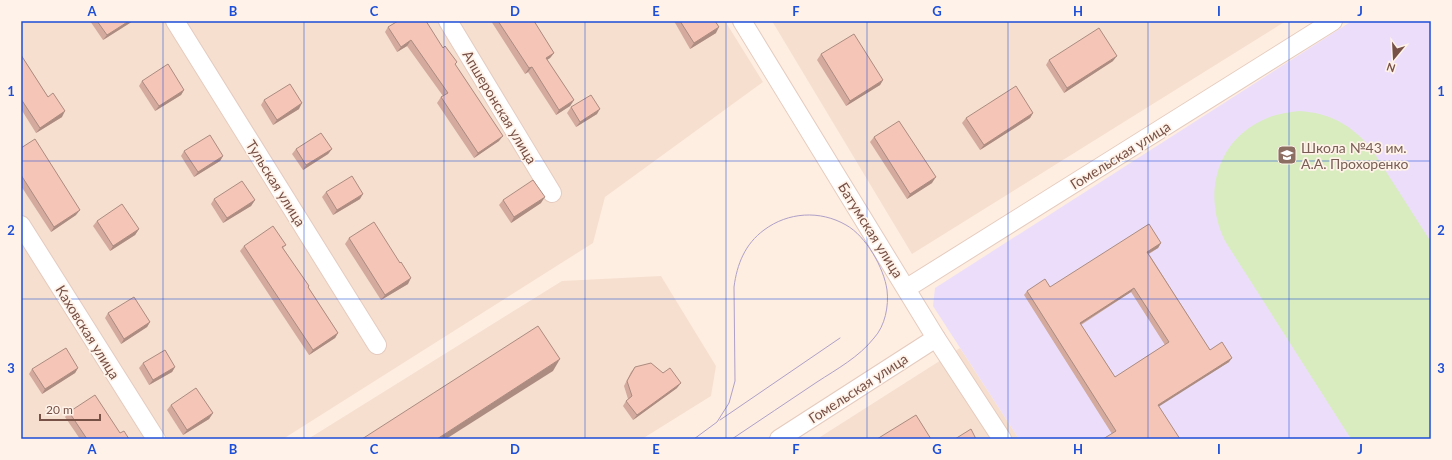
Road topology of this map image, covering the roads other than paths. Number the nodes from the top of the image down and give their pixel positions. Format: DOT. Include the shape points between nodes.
graph roads {
  1 [pos="175,21"];
  2 [pos="448,21"];
  3 [pos="742,21"];
  4 [pos="1333,21"];
  5 [pos="552,193"];
  6 [pos="21,225"];
  7 [pos="907,288"];
  8 [pos="936,338"];
  9 [pos="376,345"];
  10 [pos="156,439"];
  11 [pos="779,439"];
  12 [pos="1002,439"];
  1 -- 9 [label="street, Тульская улица"];
  2 -- 5 [label="street, Апшеронская улица"];
  3 -- 7 [label="street, Батумская улица"];
  4 -- 7 [label="street, Гомельская улица"];
  6 -- 10 [label="street, Каховская улица"];
  7 -- 8 [label="street, Батумская улица"];
  8 -- 11 [label="street, Гомельская улица"];
  8 -- 12 [label="street, Батумская улица"];
}
